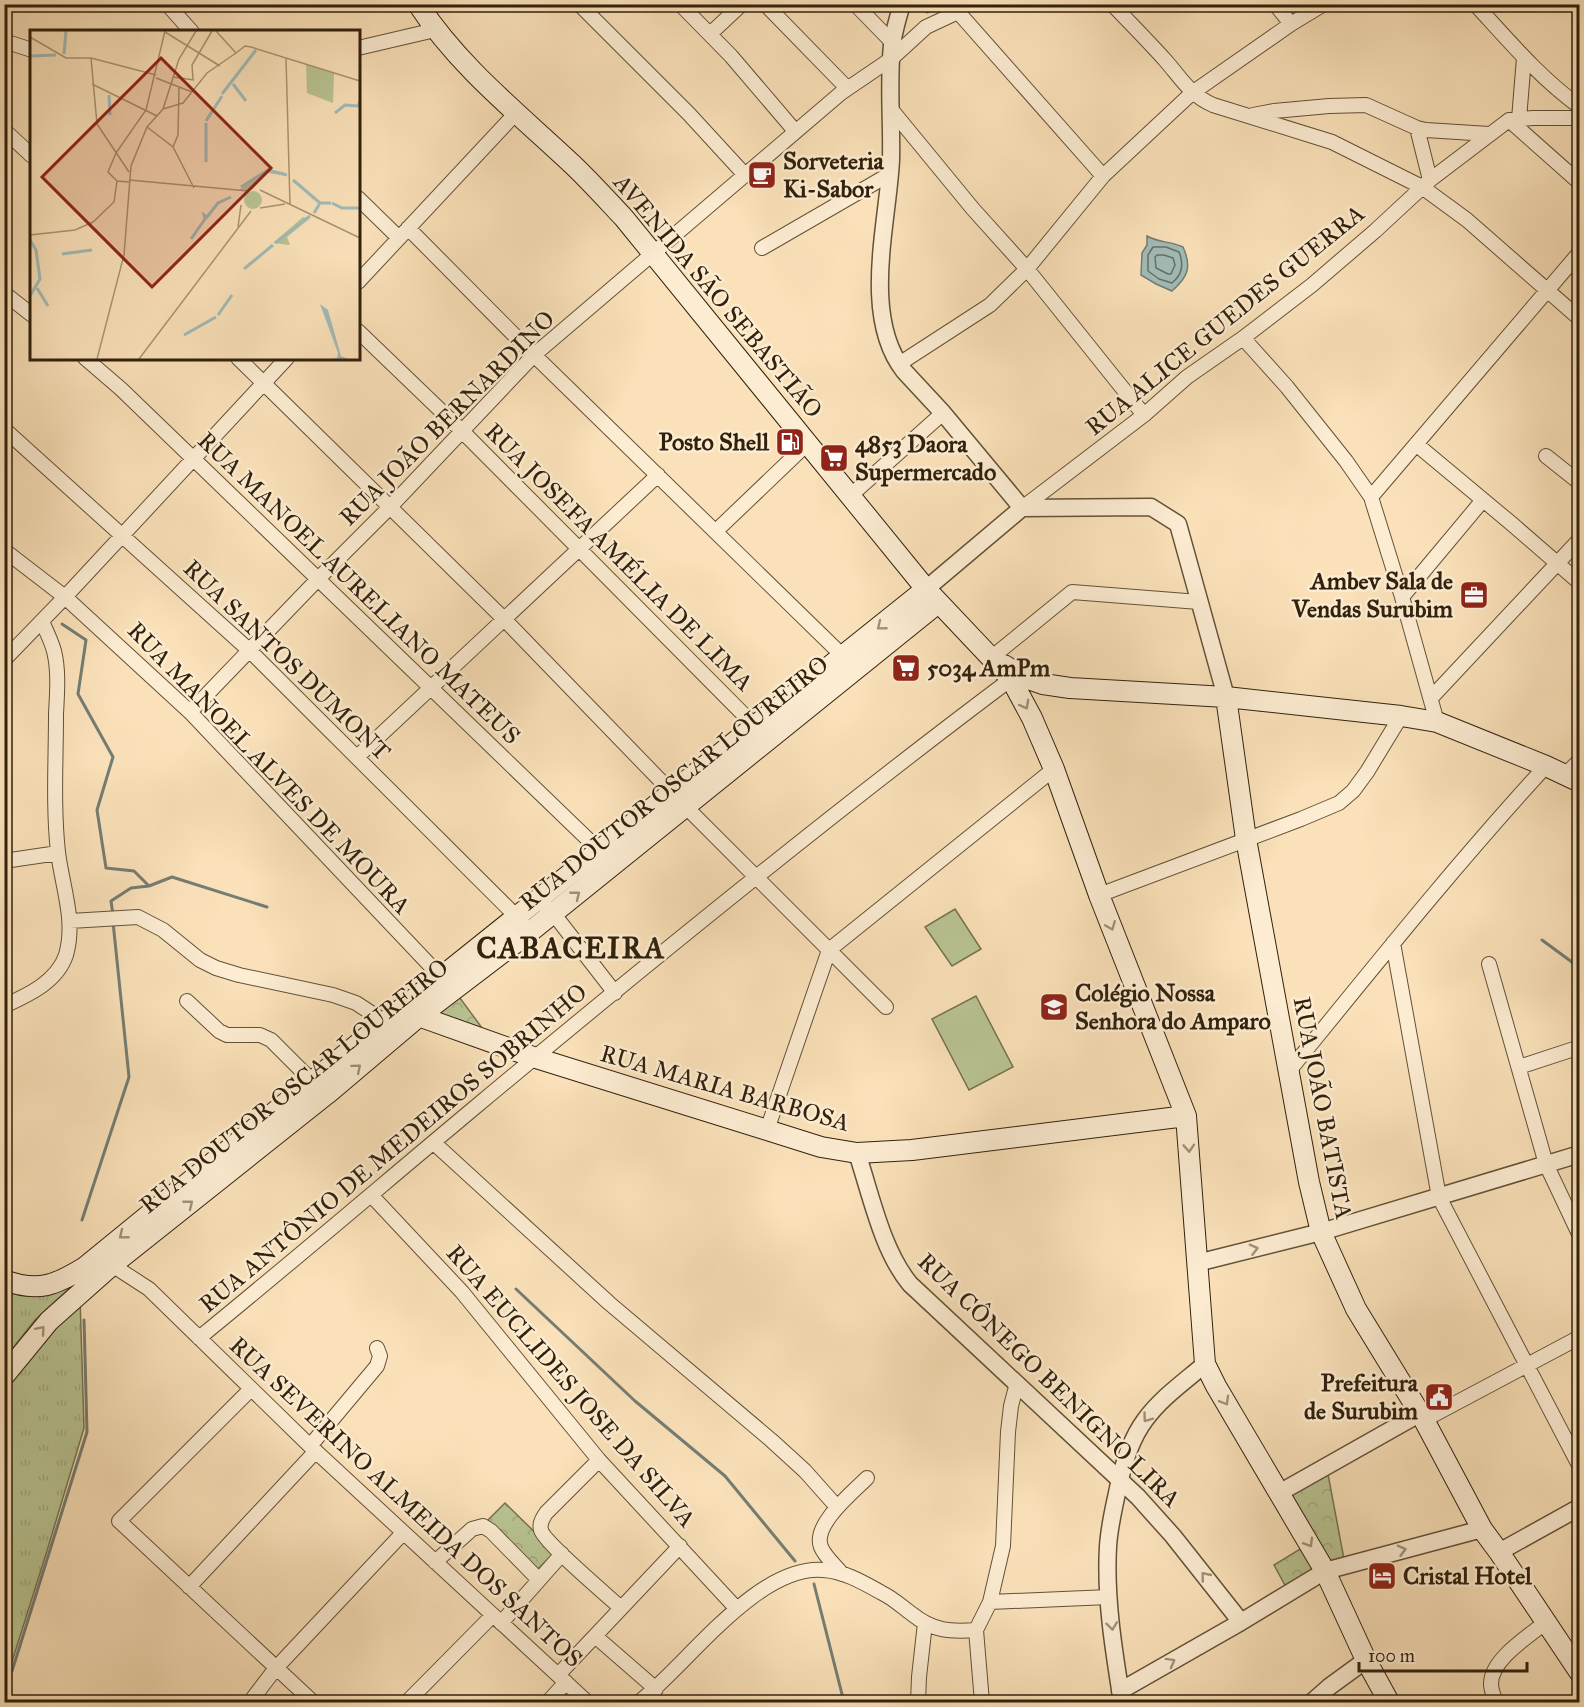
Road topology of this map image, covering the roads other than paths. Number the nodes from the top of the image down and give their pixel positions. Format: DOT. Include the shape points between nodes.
graph roads {
  1 [pos="167,4"];
  2 [pos="418,4"];
  3 [pos="579,4"];
  4 [pos="680,4"];
  5 [pos="742,4"];
  6 [pos="765,4"];
  7 [pos="855,4"];
  8 [pos="902,4"];
  9 [pos="1112,4"];
  10 [pos="1275,4"];
  11 [pos="1324,4"];
  12 [pos="1476,4"];
  13 [pos="954,8"];
  14 [pos="1291,24"];
  15 [pos="190,30"];
  16 [pos="435,30"];
  17 [pos="710,34"];
  18 [pos="4,41"];
  19 [pos="360,48"];
  20 [pos="30,49"];
  21 [pos="892,50"];
  22 [pos="1524,58"];
  23 [pos="848,88"];
  24 [pos="1192,93"];
  25 [pos="1580,106"];
  26 [pos="890,108"];
  27 [pos="516,113"];
  28 [pos="1248,116"];
  29 [pos="1580,118"];
  30 [pos="1514,119"];
  31 [pos="1418,128"];
  32 [pos="4,130"];
  33 [pos="795,132"];
  34 [pos="1490,134"];
  35 [pos="30,154"];
  36 [pos="890,174"];
  37 [pos="745,175"];
  38 [pos="1103,176"];
  39 [pos="1426,183"];
  40 [pos="1580,183"];
  41 [pos="360,200"];
  42 [pos="404,233"];
  43 [pos="762,248"];
  44 [pos="1580,252"];
  45 [pos="653,254"];
  46 [pos="1027,269"];
  47 [pos="360,280"];
  48 [pos="1546,291"];
  49 [pos="4,293"];
  50 [pos="30,313"];
  51 [pos="1580,319"];
  52 [pos="360,333"];
  53 [pos="1244,338"];
  54 [pos="534,355"];
  55 [pos="87,360"];
  56 [pos="240,360"];
  57 [pos="285,360"];
  58 [pos="899,364"];
  59 [pos="264,384"];
  60 [pos="943,413"];
  61 [pos="1144,415"];
  62 [pos="4,429"];
  63 [pos="462,431"];
  64 [pos="808,443"];
  65 [pos="1416,444"];
  66 [pos="1546,456"];
  67 [pos="193,459"];
  68 [pos="658,475"];
  69 [pos="1580,483"];
  70 [pos="850,496"];
  71 [pos="1371,497"];
  72 [pos="1483,500"];
  73 [pos="390,507"];
  74 [pos="1022,508"];
  75 [pos="716,531"];
  76 [pos="123,535"];
  77 [pos="1580,539"];
  78 [pos="579,548"];
  79 [pos="4,550"];
  80 [pos="1557,563"];
  81 [pos="318,579"];
  82 [pos="1580,584"];
  83 [pos="932,596"];
  84 [pos="66,597"];
  85 [pos="1402,597"];
  86 [pos="1199,602"];
  87 [pos="504,619"];
  88 [pos="42,621"];
  89 [pos="249,651"];
  90 [pos="991,658"];
  91 [pos="4,660"];
  92 [pos="850,663"];
  93 [pos="1011,680"];
  94 [pos="430,687"];
  95 [pos="1226,697"];
  96 [pos="1431,698"];
  97 [pos="190,712"];
  98 [pos="1401,716"];
  99 [pos="1437,722"];
  100 [pos="762,733"];
  101 [pos="357,757"];
  102 [pos="1580,760"];
  103 [pos="1546,766"];
  104 [pos="1054,770"];
  105 [pos="1572,778"];
  106 [pos="679,799"];
  107 [pos="1246,839"];
  108 [pos="600,851"];
  109 [pos="58,853"];
  110 [pos="4,861"];
  111 [pos="757,877"];
  112 [pos="1099,895"];
  113 [pos="546,906"];
  114 [pos="70,921"];
  115 [pos="524,924"];
  116 [pos="1394,943"];
  117 [pos="829,950"];
  118 [pos="1488,964"];
  119 [pos="442,978"];
  120 [pos="615,993"];
  121 [pos="187,1001"];
  122 [pos="4,1006"];
  123 [pos="886,1007"];
  124 [pos="410,1013"];
  125 [pos="386,1022"];
  126 [pos="1580,1047"];
  127 [pos="536,1058"];
  128 [pos="1519,1067"];
  129 [pos="1289,1071"];
  130 [pos="319,1088"];
  131 [pos="1186,1116"];
  132 [pos="767,1130"];
  133 [pos="434,1143"];
  134 [pos="857,1153"];
  135 [pos="1580,1154"];
  136 [pos="1546,1164"];
  137 [pos="371,1195"];
  138 [pos="1439,1197"];
  139 [pos="1321,1232"];
  140 [pos="1580,1236"];
  141 [pos="1197,1263"];
  142 [pos="112,1265"];
  143 [pos="4,1280"];
  144 [pos="1580,1337"];
  145 [pos="199,1338"];
  146 [pos="376,1348"];
  147 [pos="1205,1364"];
  148 [pos="1528,1366"];
  149 [pos="4,1376"];
  150 [pos="1017,1383"];
  151 [pos="251,1389"];
  152 [pos="1422,1417"];
  153 [pos="313,1448"];
  154 [pos="599,1460"];
  155 [pos="1580,1467"];
  156 [pos="867,1478"];
  157 [pos="1120,1479"];
  158 [pos="1279,1492"];
  159 [pos="837,1507"];
  160 [pos="1580,1507"];
  161 [pos="1482,1529"];
  162 [pos="403,1533"];
  163 [pos="680,1546"];
  164 [pos="1499,1552"];
  165 [pos="562,1554"];
  166 [pos="435,1562"];
  167 [pos="1325,1571"];
  168 [pos="842,1574"];
  169 [pos="539,1580"];
  170 [pos="189,1587"];
  171 [pos="1109,1597"];
  172 [pos="990,1602"];
  173 [pos="621,1608"];
  174 [pos="736,1608"];
  175 [pos="497,1619"];
  176 [pos="1241,1622"];
  177 [pos="1546,1622"];
  178 [pos="925,1623"];
  179 [pos="976,1630"];
  180 [pos="595,1636"];
  181 [pos="1366,1660"];
  182 [pos="276,1668"];
  183 [pos="1580,1673"];
  184 [pos="562,1679"];
  185 [pos="656,1689"];
  186 [pos="1121,1697"];
  187 [pos="250,1702"];
  188 [pos="313,1702"];
  189 [pos="407,1702"];
  190 [pos="548,1702"];
  191 [pos="587,1702"];
  192 [pos="639,1702"];
  193 [pos="918,1702"];
  194 [pos="982,1702"];
  195 [pos="1312,1702"];
  196 [pos="1389,1702"];
  197 [pos="1496,1702"];
  1 -- 15 [label="street"];
  2 -- 16 [label="main road, AVENIDA SÃO SEBASTIÃO"];
  3 -- 37 [label="street"];
  4 -- 17 [label="street"];
  5 -- 17 [label="street"];
  6 -- 23 [label="street"];
  7 -- 21 [label="street"];
  8 -- 21 [label="street"];
  9 -- 24 [label="street"];
  10 -- 14 [label="street"];
  11 -- 14 [label="street"];
  12 -- 22 [label="street"];
  13 -- 21 [label="street, RUA JOÃO BERNARDINO"];
  13 -- 38 [label="street"];
  14 -- 24 [label="street"];
  16 -- 19 [label="street"];
  16 -- 27 [label="main road, AVENIDA SÃO SEBASTIÃO"];
  17 -- 33 [label="street"];
  18 -- 20 [label="street"];
  21 -- 23 [label="street, RUA JOÃO BERNARDINO"];
  21 -- 26 [label="street"];
  22 -- 25 [label="street"];
  22 -- 30 [label="street"];
  23 -- 33 [label="street, RUA JOÃO BERNARDINO"];
  24 -- 28 [label="street" via="1203,101"];
  24 -- 38 [label="street"];
  26 -- 36 [label="street"];
  26 -- 46 [label="street"];
  27 -- 42 [label="street"];
  27 -- 45 [label="main road, AVENIDA SÃO SEBASTIÃO" via="595,188"];
  28 -- 31 [label="street" via="1356,104"];
  28 -- 39 [label="street" via="1332,142"];
  29 -- 30 [label="street"];
  30 -- 34 [label="street, RUA ALICE GUEDES GUERRA"];
  30 -- 40 [label="street"];
  31 -- 34 [label="street"];
  31 -- 39 [label="street"];
  32 -- 35 [label="street"];
  33 -- 37 [label="street, RUA JOÃO BERNARDINO"];
  34 -- 39 [label="street, RUA ALICE GUEDES GUERRA"];
  36 -- 43 [label="street"];
  36 -- 58 [label="street" via="880,281 889,342"];
  37 -- 45 [label="street, RUA JOÃO BERNARDINO"];
  38 -- 46 [label="street"];
  39 -- 48 [label="street"];
  39 -- 53 [label="street, RUA ALICE GUEDES GUERRA" via="1320,278"];
  41 -- 42 [label="street"];
  42 -- 47 [label="street"];
  42 -- 54 [label="street"];
  44 -- 48 [label="street"];
  45 -- 54 [label="street, RUA JOÃO BERNARDINO"];
  45 -- 64 [label="main road, AVENIDA SÃO SEBASTIÃO"];
  46 -- 58 [label="street" via="990,305"];
  46 -- 61 [label="street"];
  48 -- 51 [label="street"];
  48 -- 65 [label="street"];
  49 -- 50 [label="street"];
  52 -- 63 [label="street, RUA JOSEFA AMÉLIA DE LIMA"];
  53 -- 61 [label="street, RUA ALICE GUEDES GUERRA" via="1187,377"];
  53 -- 71 [label="street" via="1294,395"];
  54 -- 63 [label="street, RUA JOÃO BERNARDINO"];
  54 -- 68 [label="street"];
  55 -- 67 [label="street, RUA MANOEL AURELIANO MATEUS"];
  56 -- 59 [label="street"];
  57 -- 59 [label="street"];
  58 -- 60 [label="street"];
  59 -- 67 [label="street"];
  59 -- 73 [label="street"];
  60 -- 70 [label="street"];
  60 -- 74 [label="street"];
  61 -- 74 [label="street, RUA ALICE GUEDES GUERRA"];
  62 -- 76 [label="street, RUA SANTOS DUMONT"];
  63 -- 73 [label="street, RUA JOÃO BERNARDINO"];
  63 -- 78 [label="street, RUA JOSEFA AMÉLIA DE LIMA"];
  64 -- 70 [label="main road, AVENIDA SÃO SEBASTIÃO"];
  64 -- 75 [label="street"];
  65 -- 71 [label="street"];
  65 -- 72 [label="street"];
  66 -- 69 [label="street"];
  67 -- 76 [label="street"];
  67 -- 81 [label="street, RUA MANOEL AURELIANO MATEUS"];
  68 -- 75 [label="street"];
  68 -- 78 [label="street"];
  70 -- 83 [label="main road, AVENIDA SÃO SEBASTIÃO"];
  71 -- 85 [label="street"];
  72 -- 80 [label="street"];
  72 -- 85 [label="street"];
  73 -- 81 [label="street, RUA JOÃO BERNARDINO"];
  73 -- 87 [label="street"];
  74 -- 83 [label="street"];
  74 -- 86 [label="street" via="1151,507 1178,524"];
  75 -- 92 [label="street"];
  76 -- 84 [label="street"];
  76 -- 89 [label="street, RUA SANTOS DUMONT"];
  77 -- 80 [label="street"];
  78 -- 87 [label="street"];
  78 -- 100 [label="street, RUA JOSEFA AMÉLIA DE LIMA"];
  79 -- 84 [label="street, RUA MANOEL ALVES DE MOURA"];
  80 -- 82 [label="street"];
  80 -- 96 [label="street"];
  81 -- 89 [label="street, RUA JOÃO BERNARDINO"];
  81 -- 94 [label="street, RUA MANOEL AURELIANO MATEUS"];
  83 -- 90 [label="main road, AVENIDA SÃO SEBASTIÃO"];
  83 -- 92 [label="main road, RUA DOUTOR OSCAR LOUREIRO"];
  84 -- 88 [label="street"];
  84 -- 97 [label="street, RUA MANOEL ALVES DE MOURA"];
  85 -- 96 [label="street"];
  86 -- 90 [label="street" via="1072,592"];
  86 -- 95 [label="street"];
  87 -- 94 [label="street"];
  87 -- 106 [label="street"];
  88 -- 91 [label="street"];
  88 -- 109 [label="street" via="54,652 57,682"];
  89 -- 97 [label="street, RUA JOÃO BERNARDINO"];
  89 -- 101 [label="street, RUA SANTOS DUMONT"];
  90 -- 93 [label="main road"];
  90 -- 95 [label="main road" via="1043,684"];
  92 -- 100 [label="main road, RUA DOUTOR OSCAR LOUREIRO"];
  93 -- 104 [label="main road, one-way"];
  93 -- 111 [label="street, RUA ANTÔNIO DE MEDEIROS SOBRINHO" via="899,763"];
  94 -- 101 [label="street"];
  94 -- 108 [label="street, RUA MANOEL AURELIANO MATEUS"];
  95 -- 98 [label="main road"];
  95 -- 107 [label="main road, RUA JOÃO BATISTA"];
  96 -- 99 [label="street"];
  97 -- 119 [label="street, RUA MANOEL ALVES DE MOURA"];
  98 -- 99 [label="main road"];
  98 -- 107 [label="street" via="1360,782 1339,803"];
  99 -- 103 [label="main road"];
  100 -- 106 [label="main road, RUA DOUTOR OSCAR LOUREIRO"];
  101 -- 115 [label="street, RUA SANTOS DUMONT"];
  102 -- 105 [label="street"];
  103 -- 105 [label="main road"];
  103 -- 116 [label="street"];
  104 -- 112 [label="main road"];
  104 -- 117 [label="street"];
  106 -- 108 [label="main road, RUA DOUTOR OSCAR LOUREIRO"];
  106 -- 111 [label="street"];
  113 -- 106 [label="main road, RUA DOUTOR OSCAR LOUREIRO, one-way"];
  107 -- 112 [label="street"];
  107 -- 129 [label="main road, RUA JOÃO BATISTA"];
  108 -- 113 [label="main road, RUA DOUTOR OSCAR LOUREIRO"];
  109 -- 110 [label="street"];
  109 -- 114 [label="street"];
  111 -- 117 [label="street"];
  111 -- 120 [label="street, RUA ANTÔNIO DE MEDEIROS SOBRINHO"];
  112 -- 131 [label="main road, one-way"];
  113 -- 115 [label="main road, RUA DOUTOR OSCAR LOUREIRO"];
  113 -- 120 [label="street"];
  114 -- 122 [label="street" via="65,957 58,970 26,996"];
  114 -- 125 [label="street" via="138,917 216,968 333,995 356,1003"];
  115 -- 119 [label="main road, RUA DOUTOR OSCAR LOUREIRO"];
  115 -- 124 [label="main road, RUA DOUTOR OSCAR LOUREIRO"];
  116 -- 129 [label="street"];
  116 -- 138 [label="street"];
  117 -- 123 [label="street"];
  117 -- 132 [label="street"];
  118 -- 128 [label="street"];
  119 -- 124 [label="main road, RUA DOUTOR OSCAR LOUREIRO"];
  120 -- 127 [label="street, RUA ANTÔNIO DE MEDEIROS SOBRINHO"];
  121 -- 130 [label="street" via="227,1035 260,1035 271,1040"];
  124 -- 125 [label="main road, RUA DOUTOR OSCAR LOUREIRO"];
  124 -- 127 [label="main road, RUA MARIA BARBOSA"];
  130 -- 124 [label="main road, RUA DOUTOR OSCAR LOUREIRO, one-way"];
  125 -- 130 [label="main road, RUA DOUTOR OSCAR LOUREIRO"];
  126 -- 128 [label="street"];
  127 -- 132 [label="main road, RUA MARIA BARBOSA"];
  127 -- 133 [label="street, RUA ANTÔNIO DE MEDEIROS SOBRINHO"];
  128 -- 136 [label="street"];
  129 -- 139 [label="main road, RUA JOÃO BATISTA"];
  142 -- 130 [label="main road, RUA DOUTOR OSCAR LOUREIRO, one-way"];
  130 -- 143 [label="main road, RUA DOUTOR OSCAR LOUREIRO, one-way" via="78,1271 43,1286 25,1287"];
  131 -- 134 [label="main road, RUA MARIA BARBOSA" via="912,1150"];
  131 -- 141 [label="main road, one-way"];
  132 -- 134 [label="main road, RUA MARIA BARBOSA" via="821,1147"];
  133 -- 137 [label="street, RUA ANTÔNIO DE MEDEIROS SOBRINHO"];
  133 -- 159 [label="street" via="609,1303 771,1440"];
  134 -- 150 [label="street, RUA CÔNEGO BENIGNO LIRA" via="887,1245 900,1272"];
  135 -- 136 [label="street"];
  136 -- 138 [label="street"];
  136 -- 140 [label="street"];
  137 -- 145 [label="street, RUA ANTÔNIO DE MEDEIROS SOBRINHO"];
  137 -- 154 [label="street, RUA EUCLIDES JOSE DA SILVA" via="462,1292"];
  138 -- 139 [label="street"];
  138 -- 148 [label="street"];
  141 -- 139 [label="street, one-way"];
  139 -- 152 [label="main road, RUA JOÃO BATISTA" via="1356,1309"];
  141 -- 147 [label="main road"];
  142 -- 145 [label="street, RUA SEVERINO ALMEIDA DOS SANTOS" via="149,1289"];
  149 -- 142 [label="main road, RUA DOUTOR OSCAR LOUREIRO, one-way" via="49,1321"];
  144 -- 148 [label="street"];
  145 -- 151 [label="street, RUA SEVERINO ALMEIDA DOS SANTOS"];
  146 -- 153 [label="street" via="380,1356 377,1366"];
  147 -- 157 [label="street, one-way" via="1161,1400 1144,1421 1131,1443"];
  147 -- 158 [label="main road, one-way"];
  148 -- 152 [label="street"];
  148 -- 155 [label="street"];
  150 -- 157 [label="street, RUA CÔNEGO BENIGNO LIRA"];
  150 -- 172 [label="street" via="1008,1432 1003,1546"];
  151 -- 153 [label="street, RUA SEVERINO ALMEIDA DOS SANTOS"];
  151 -- 170 [label="street" via="119,1521"];
  152 -- 158 [label="street"];
  152 -- 161 [label="main road, RUA JOÃO BATISTA"];
  153 -- 162 [label="street, RUA SEVERINO ALMEIDA DOS SANTOS"];
  153 -- 170 [label="street"];
  154 -- 163 [label="street, RUA EUCLIDES JOSE DA SILVA"];
  154 -- 165 [label="street" via="541,1522 541,1530"];
  156 -- 159 [label="street"];
  157 -- 171 [label="street" via="1108,1545"];
  176 -- 157 [label="street, RUA CÔNEGO BENIGNO LIRA, one-way" via="1173,1536"];
  158 -- 167 [label="main road, one-way"];
  159 -- 168 [label="street" via="822,1529 820,1541"];
  160 -- 164 [label="street"];
  161 -- 164 [label="main road, RUA JOÃO BATISTA"];
  167 -- 161 [label="street, one-way"];
  162 -- 166 [label="street, RUA SEVERINO ALMEIDA DOS SANTOS"];
  162 -- 182 [label="street"];
  163 -- 173 [label="street"];
  163 -- 174 [label="street, RUA EUCLIDES JOSE DA SILVA"];
  164 -- 177 [label="main road, RUA JOÃO BATISTA"];
  165 -- 169 [label="street"];
  165 -- 173 [label="street"];
  166 -- 169 [label="street" via="472,1528 483,1526"];
  166 -- 175 [label="street, RUA SEVERINO ALMEIDA DOS SANTOS"];
  167 -- 176 [label="street"];
  167 -- 181 [label="main road"];
  168 -- 174 [label="street" via="802,1570 782,1578"];
  168 -- 178 [label="street" via="888,1596"];
  169 -- 175 [label="street"];
  170 -- 182 [label="street"];
  171 -- 172 [label="street"];
  171 -- 186 [label="street, one-way"];
  172 -- 179 [label="street"];
  173 -- 180 [label="street"];
  174 -- 185 [label="street"];
  175 -- 184 [label="street, RUA SEVERINO ALMEIDA DOS SANTOS"];
  175 -- 189 [label="street"];
  186 -- 176 [label="street, one-way"];
  177 -- 183 [label="main road, RUA JOÃO BATISTA"];
  177 -- 197 [label="street" via="1498,1665 1491,1686"];
  178 -- 179 [label="street" via="953,1632"];
  178 -- 193 [label="street"];
  179 -- 194 [label="street"];
  180 -- 184 [label="street"];
  180 -- 185 [label="street"];
  181 -- 195 [label="street"];
  181 -- 196 [label="main road"];
  182 -- 187 [label="street"];
  182 -- 188 [label="street"];
  184 -- 190 [label="street"];
  184 -- 191 [label="street, RUA SEVERINO ALMEIDA DOS SANTOS"];
  185 -- 192 [label="street"];
}
